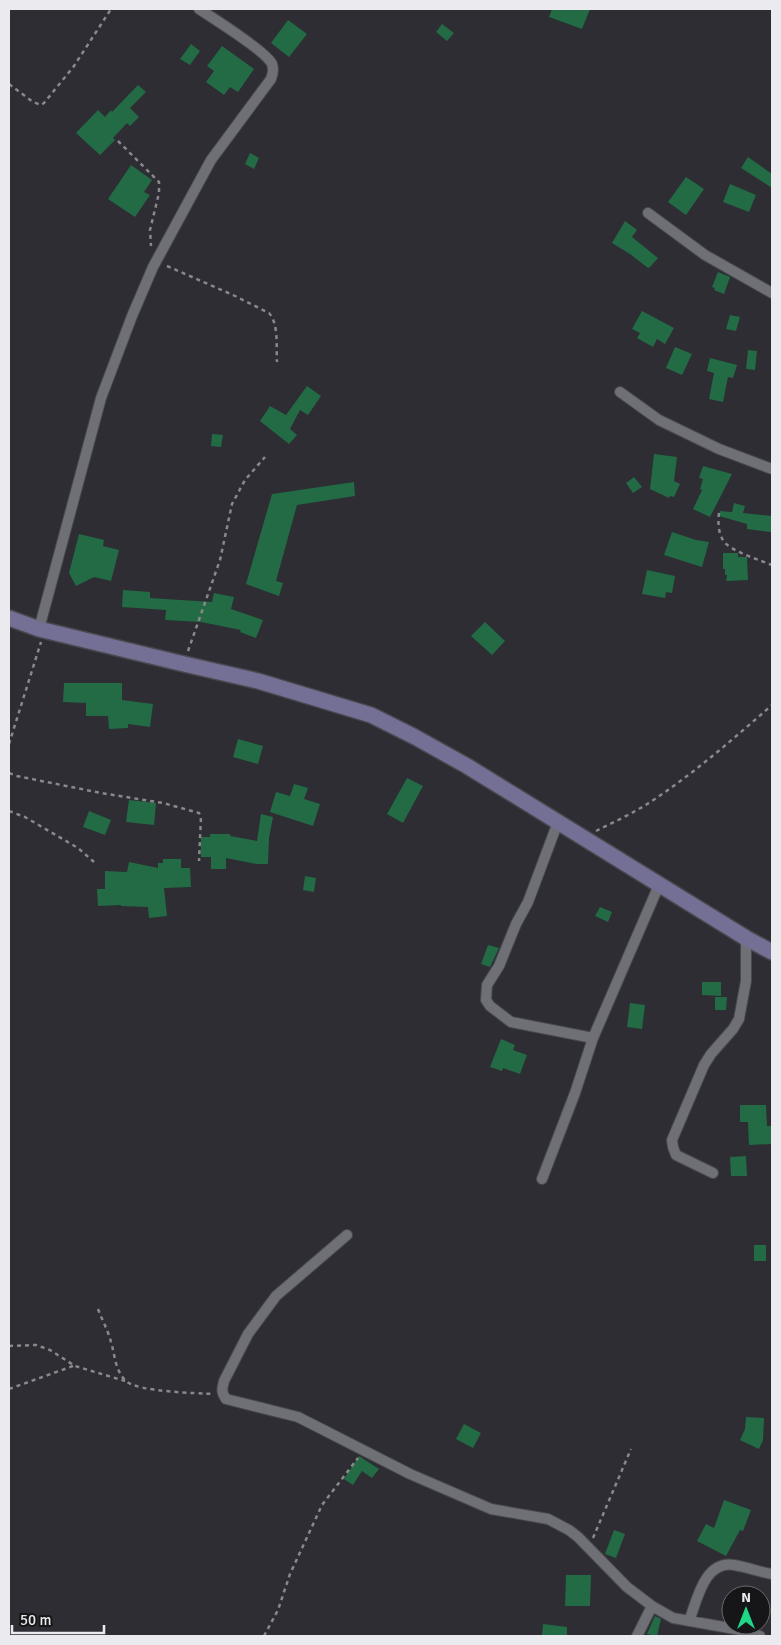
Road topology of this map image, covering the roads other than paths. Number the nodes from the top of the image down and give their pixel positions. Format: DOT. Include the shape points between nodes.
graph roads {
  1 [pos="199,9"];
  2 [pos="648,213"];
  3 [pos="772,293"];
  4 [pos="620,392"];
  5 [pos="772,469"];
  6 [pos="9,618"];
  7 [pos="42,630"];
  8 [pos="558,822"];
  9 [pos="659,885"];
  10 [pos="746,938"];
  11 [pos="772,952"];
  12 [pos="593,1038"];
  13 [pos="714,1173"];
  14 [pos="542,1179"];
  15 [pos="347,1234"];
  16 [pos="772,1574"];
  17 [pos="652,1606"];
  18 [pos="690,1622"];
  19 [pos="637,1636"];
  20 [pos="760,1636"];
  1 -- 7 [label="street" via="262,53 274,71 271,80 211,160 155,264 132,316 101,398"];
  2 -- 3 [label="street" via="705,255"];
  4 -- 5 [label="street" via="659,420"];
  6 -- 7 [label="main road"];
  7 -- 8 [label="main road" via="258,680 371,715 467,766"];
  8 -- 9 [label="main road"];
  8 -- 12 [label="street" via="528,902 487,985 486,1000 511,1022"];
  9 -- 10 [label="main road"];
  9 -- 12 [label="street"];
  10 -- 11 [label="main road"];
  10 -- 13 [label="street" via="746,981 739,1018 704,1065 672,1140 676,1155"];
  12 -- 14 [label="street" via="576,1093"];
  15 -- 17 [label="street" via="276,1296 248,1334 224,1381 222,1389 226,1399 298,1417 363,1452 491,1509 556,1522 569,1530 627,1587"];
  16 -- 18 [label="street" via="733,1564 719,1566 706,1579"];
  17 -- 18 [label="street" via="674,1618"];
  17 -- 19 [label="street"];
  18 -- 20 [label="street"];
}
